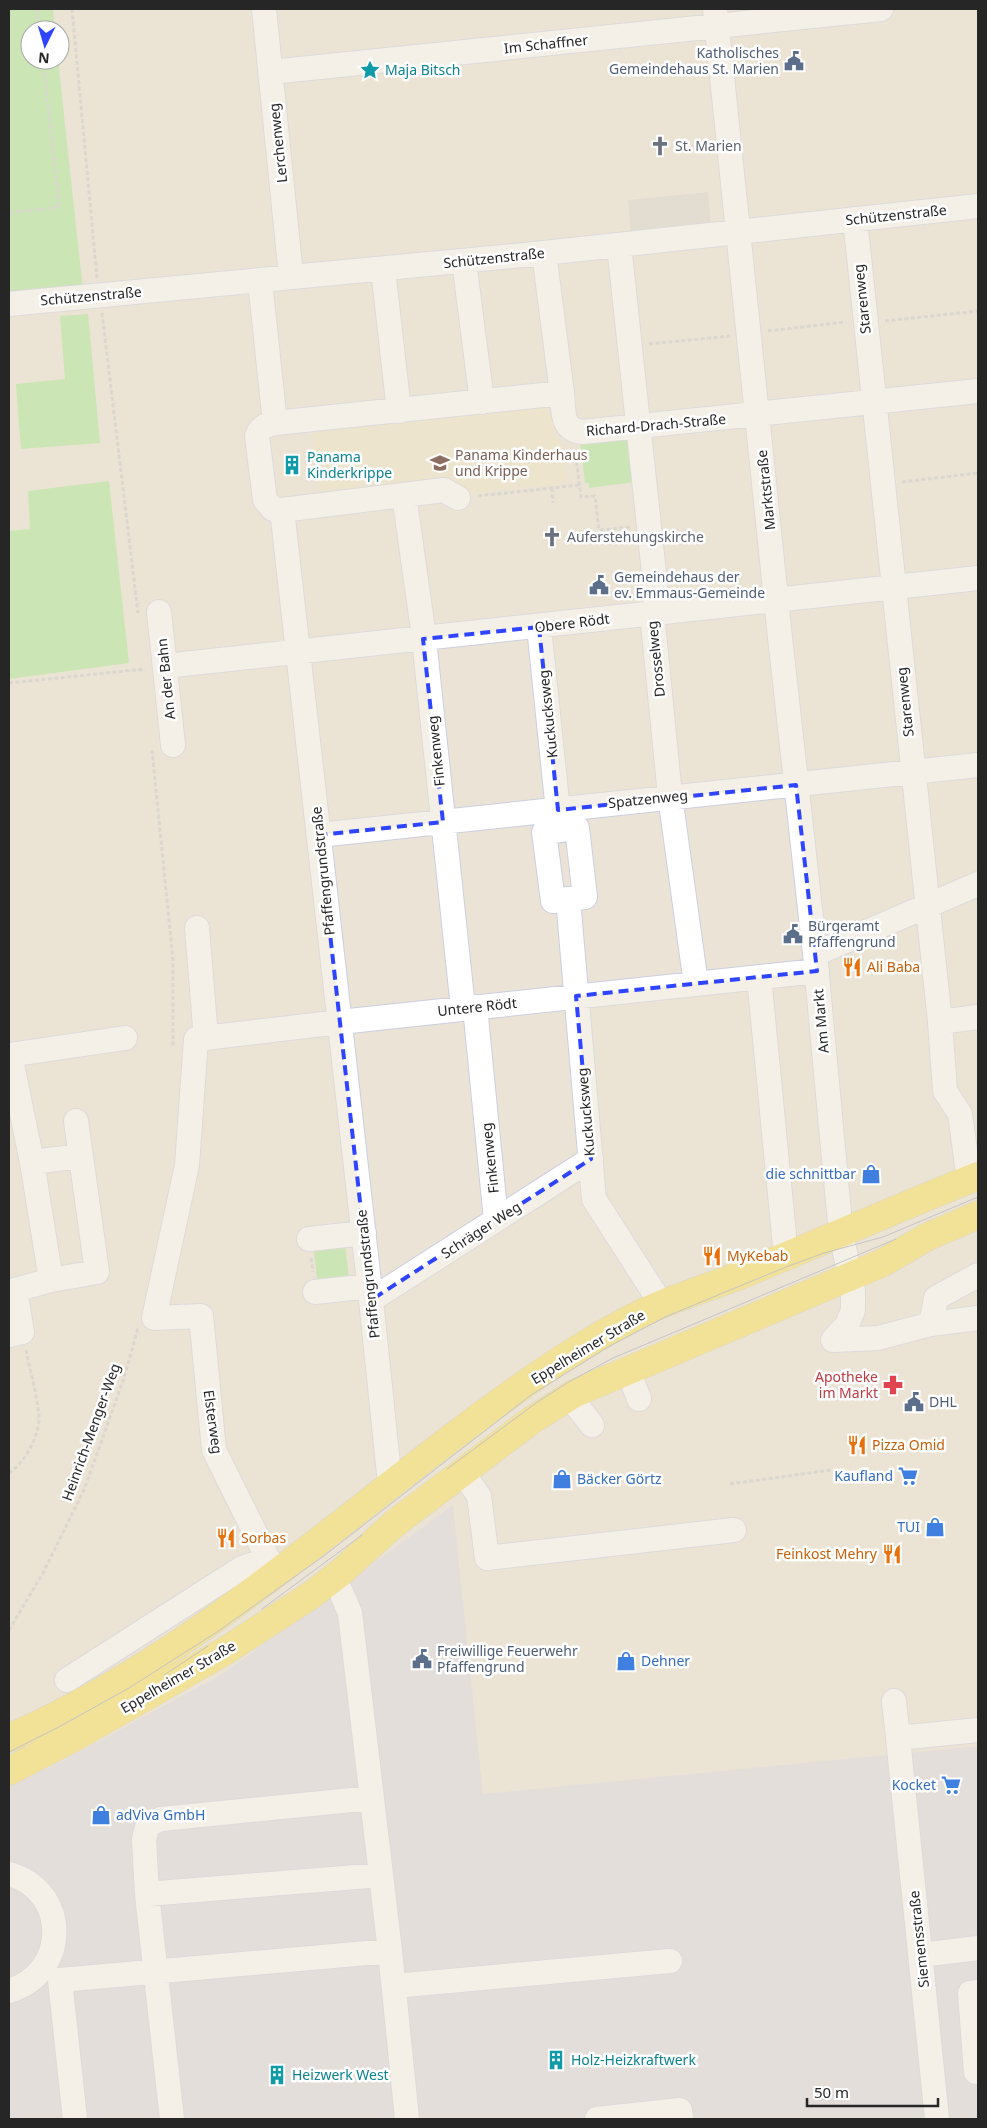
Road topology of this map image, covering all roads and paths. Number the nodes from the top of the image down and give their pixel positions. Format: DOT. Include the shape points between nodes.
graph roads {
  1 [pos="72,9"];
  2 [pos="264,9"];
  3 [pos="881,9"];
  4 [pos="716,17"];
  5 [pos="43,70"];
  6 [pos="271,72"];
  7 [pos="978,206"];
  8 [pos="9,213"];
  9 [pos="855,219"];
  10 [pos="739,232"];
  11 [pos="619,245"];
  12 [pos="544,252"];
  13 [pos="464,260"];
  14 [pos="383,269"];
  15 [pos="291,276"];
  16 [pos="260,281"];
  17 [pos="99,294"];
  18 [pos="9,304"];
  19 [pos="978,311"];
  20 [pos="865,323"];
  21 [pos="978,391"];
  22 [pos="562,393"];
  23 [pos="482,402"];
  24 [pos="873,402"];
  25 [pos="399,411"];
  26 [pos="758,415"];
  27 [pos="275,423"];
  28 [pos="639,427"];
  29 [pos="574,431"];
  30 [pos="978,473"];
  31 [pos="882,484"];
  32 [pos="579,485"];
  33 [pos="552,488"];
  34 [pos="404,495"];
  35 [pos="458,498"];
  36 [pos="553,503"];
  37 [pos="282,510"];
  38 [pos="650,525"];
  39 [pos="978,578"];
  40 [pos="893,588"];
  41 [pos="776,600"];
  42 [pos="652,613"];
  43 [pos="149,616"];
  44 [pos="539,627"];
  45 [pos="424,639"];
  46 [pos="299,652"];
  47 [pos="150,668"];
  48 [pos="9,684"];
  49 [pos="163,746"];
  50 [pos="978,765"];
  51 [pos="913,772"];
  52 [pos="796,785"];
  53 [pos="670,796"];
  54 [pos="559,820"];
  55 [pos="443,822"];
  56 [pos="319,835"];
  57 [pos="978,884"];
  58 [pos="568,899"];
  59 [pos="927,907"];
  60 [pos="197,928"];
  61 [pos="816,962"];
  62 [pos="759,977"];
  63 [pos="696,984"];
  64 [pos="576,996"];
  65 [pos="469,1008"];
  66 [pos="978,1017"];
  67 [pos="340,1022"];
  68 [pos="940,1022"];
  69 [pos="125,1038"];
  70 [pos="192,1040"];
  71 [pos="9,1055"];
  72 [pos="76,1121"];
  73 [pos="81,1156"];
  74 [pos="590,1159"];
  75 [pos="32,1162"];
  76 [pos="974,1178"];
  77 [pos="978,1215"];
  78 [pos="496,1220"];
  79 [pos="364,1233"];
  80 [pos="841,1234"];
  81 [pos="309,1239"];
  82 [pos="786,1256"];
  83 [pos="978,1275"];
  84 [pos="850,1277"];
  85 [pos="51,1280"];
  86 [pos="315,1292"];
  87 [pos="371,1293"];
  88 [pos="662,1305"];
  89 [pos="978,1318"];
  90 [pos="139,1326"];
  91 [pos="920,1328"];
  92 [pos="15,1334"];
  93 [pos="628,1370"];
  94 [pos="569,1396"];
  95 [pos="639,1399"];
  96 [pos="592,1425"];
  97 [pos="831,1470"];
  98 [pos="463,1472"];
  99 [pos="9,1473"];
  100 [pos="395,1483"];
  101 [pos="730,1484"];
  102 [pos="734,1530"];
  103 [pos="316,1544"];
  104 [pos="274,1565"];
  105 [pos="336,1576"];
  106 [pos="272,1620"];
  107 [pos="9,1630"];
  108 [pos="67,1680"];
  109 [pos="894,1700"];
  110 [pos="978,1730"];
  111 [pos="10,1738"];
  112 [pos="899,1748"];
  113 [pos="9,1771"];
  114 [pos="372,1798"];
  115 [pos="9,1874"];
  116 [pos="381,1875"];
  117 [pos="148,1894"];
  118 [pos="978,1948"];
  119 [pos="390,1951"];
  120 [pos="921,1955"];
  121 [pos="670,1961"];
  122 [pos="156,1971"];
  123 [pos="52,1973"];
  124 [pos="394,1986"];
  125 [pos="9,1991"];
  126 [pos="978,1992"];
  127 [pos="978,2072"];
  128 [pos="75,2119"];
  129 [pos="172,2119"];
  130 [pos="407,2119"];
  131 [pos="596,2119"];
  132 [pos="681,2119"];
  133 [pos="938,2119"];
  1 -- 17 [label="path"];
  2 -- 6 [label="street, Lerchenweg"];
  3 -- 4 [label="street, Im Schaffner"];
  4 -- 6 [label="street, Im Schaffner"];
  4 -- 10 [label="street, Marktstraße"];
  5 -- 8 [label="path" via="58,207"];
  6 -- 15 [label="street, Lerchenweg"];
  7 -- 9 [label="street, Schützenstraße"];
  9 -- 10 [label="street, Schützenstraße"];
  9 -- 20 [label="street, Starenweg"];
  10 -- 11 [label="street, Schützenstraße"];
  10 -- 26 [label="street, Marktstraße"];
  11 -- 12 [label="street, Schützenstraße"];
  11 -- 28 [label="street, Drosselweg"];
  12 -- 13 [label="street, Schützenstraße"];
  12 -- 22 [label="street, Richard-Drach-Straße"];
  13 -- 14 [label="street, Schützenstraße"];
  13 -- 23 [label="street"];
  14 -- 15 [label="street, Schützenstraße"];
  14 -- 25 [label="street"];
  15 -- 16 [label="street, Schützenstraße"];
  16 -- 17 [label="street, Schützenstraße"];
  16 -- 27 [label="street"];
  17 -- 18 [label="street, Schützenstraße"];
  17 -- 43 [label="path"];
  19 -- 20 [label="path"];
  20 -- 24 [label="street, Starenweg"];
  21 -- 24 [label="street, Richard-Drach-Straße"];
  22 -- 23 [label="street"];
  22 -- 29 [label="street, Richard-Drach-Straße" via="566,423"];
  23 -- 25 [label="street"];
  24 -- 26 [label="street, Richard-Drach-Straße"];
  24 -- 31 [label="street, Starenweg"];
  25 -- 27 [label="street"];
  26 -- 28 [label="street, Richard-Drach-Straße"];
  26 -- 41 [label="street, Marktstraße"];
  27 -- 37 [label="street" via="265,425 257,436 264,500 273,509"];
  28 -- 29 [label="street, Richard-Drach-Straße"];
  28 -- 38 [label="street, Drosselweg"];
  29 -- 32 [label="path"];
  30 -- 31 [label="path"];
  31 -- 40 [label="street, Starenweg"];
  32 -- 33 [label="path"];
  32 -- 38 [label="path" via="581,497 595,496 599,530"];
  33 -- 35 [label="path"];
  33 -- 36 [label="path"];
  34 -- 35 [label="street" via="444,490"];
  34 -- 37 [label="street"];
  34 -- 45 [label="street, Finkenweg"];
  37 -- 46 [label="street, Pfaffengrundstraße"];
  38 -- 42 [label="street, Drosselweg" via="657,601"];
  39 -- 40 [label="street, Obere Rödt"];
  40 -- 41 [label="street, Obere Rödt"];
  40 -- 51 [label="street, Starenweg"];
  41 -- 42 [label="street, Obere Rödt"];
  41 -- 52 [label="street, Marktstraße"];
  42 -- 44 [label="street, Obere Rödt"];
  42 -- 53 [label="street, Drosselweg"];
  43 -- 47 [label="street, An der Bahn"];
  44 -- 45 [label="street, Obere Rödt"];
  44 -- 54 [label="street, Kuckucksweg"];
  45 -- 46 [label="street, Obere Rödt"];
  45 -- 55 [label="street, Finkenweg"];
  46 -- 47 [label="street, Obere Rödt"];
  46 -- 56 [label="street, Pfaffengrundstraße"];
  47 -- 48 [label="path"];
  47 -- 49 [label="street, An der Bahn"];
  49 -- 70 [label="path" via="173,960"];
  50 -- 51 [label="street, Spatzenweg"];
  51 -- 52 [label="street, Spatzenweg"];
  51 -- 59 [label="street, Starenweg"];
  52 -- 53 [label="street, Spatzenweg"];
  52 -- 61 [label="street, Marktstraße"];
  53 -- 54 [label="street, Spatzenweg"];
  53 -- 63 [label="street, Drosselweg"];
  54 -- 55 [label="street, Spatzenweg"];
  54 -- 58 [label="street" via="544,832 553,901"];
  54 -- 58 [label="street" via="577,828 585,897"];
  55 -- 56 [label="street, Spatzenweg"];
  55 -- 65 [label="street, Finkenweg"];
  56 -- 67 [label="street, Pfaffengrundstraße"];
  57 -- 59 [label="street"];
  58 -- 64 [label="street, Kuckucksweg"];
  59 -- 61 [label="street"];
  59 -- 68 [label="street, Starenweg"];
  60 -- 70 [label="street"];
  61 -- 62 [label="street, Am Markt"];
  61 -- 80 [label="street, Am Markt"];
  62 -- 63 [label="street, Untere Rödt"];
  62 -- 82 [label="street"];
  63 -- 64 [label="street, Untere Rödt"];
  64 -- 65 [label="street, Untere Rödt"];
  64 -- 74 [label="street, Kuckucksweg"];
  65 -- 67 [label="street, Untere Rödt"];
  65 -- 78 [label="street, Finkenweg"];
  66 -- 68 [label="street"];
  67 -- 70 [label="street, Untere Rödt"];
  67 -- 79 [label="street, Pfaffengrundstraße"];
  68 -- 76 [label="street, Starenweg" via="945,1092 960,1114"];
  69 -- 71 [label="street"];
  70 -- 104 [label="street, Elsterweg" via="187,1164 154,1318 202,1316 214,1450"];
  71 -- 75 [label="street"];
  72 -- 73 [label="street"];
  73 -- 75 [label="street"];
  73 -- 85 [label="street" via="97,1272"];
  74 -- 78 [label="street, Schräger Weg"];
  74 -- 88 [label="street, Kuckucksweg" via="594,1199"];
  75 -- 85 [label="street"];
  76 -- 80 [label="main road, Eppelheimer Straße"];
  77 -- 84 [label="main road, Eppelheimer Straße"];
  78 -- 87 [label="street, Schräger Weg"];
  79 -- 81 [label="street"];
  79 -- 87 [label="street, Pfaffengrundstraße"];
  80 -- 82 [label="main road, Eppelheimer Straße"];
  80 -- 84 [label="street, Am Markt"];
  81 -- 86 [label="path"];
  82 -- 88 [label="main road, Eppelheimer Straße"];
  83 -- 91 [label="street" via="936,1298"];
  84 -- 91 [label="street, Am Markt" via="853,1310 847,1326 833,1340 878,1338"];
  84 -- 93 [label="main road, Eppelheimer Straße"];
  85 -- 92 [label="street" via="15,1290"];
  86 -- 87 [label="street"];
  87 -- 100 [label="street, Pfaffengrundstraße" via="389,1474"];
  88 -- 100 [label="main road, Eppelheimer Straße" via="562,1359 512,1393"];
  89 -- 91 [label="street"];
  90 -- 107 [label="path, Heinrich-Menger-Weg" via="84,1490 43,1573"];
  92 -- 99 [label="path" via="39,1418 32,1445 17,1468"];
  93 -- 94 [label="main road, Eppelheimer Straße"];
  93 -- 95 [label="street"];
  94 -- 96 [label="street"];
  94 -- 98 [label="main road, Eppelheimer Straße"];
  97 -- 101 [label="path"];
  98 -- 102 [label="street" via="479,1496 487,1558"];
  98 -- 105 [label="main road, Eppelheimer Straße" via="394,1524"];
  100 -- 103 [label="main road, Eppelheimer Straße"];
  103 -- 104 [label="main road, Eppelheimer Straße"];
  103 -- 105 [label="main road"];
  104 -- 106 [label="main road" via="289,1581 292,1595"];
  104 -- 108 [label="street, Eppelheimer Straße" via="242,1568"];
  104 -- 111 [label="main road, Eppelheimer Straße" via="170,1651 68,1711"];
  105 -- 106 [label="main road, Eppelheimer Straße"];
  105 -- 114 [label="street" via="350,1613"];
  106 -- 113 [label="main road, Eppelheimer Straße" via="225,1651"];
  109 -- 112 [label="street, Siemensstraße"];
  110 -- 112 [label="street"];
  112 -- 120 [label="street, Siemensstraße"];
  114 -- 116 [label="street"];
  114 -- 117 [label="street" via="161,1819 147,1828 144,1838"];
  115 -- 123 [label="street" via="32,1885 44,1897 52,1913 55,1936"];
  116 -- 117 [label="street"];
  116 -- 119 [label="street"];
  117 -- 122 [label="street"];
  118 -- 120 [label="street"];
  119 -- 122 [label="street"];
  119 -- 124 [label="street"];
  120 -- 133 [label="street, Siemensstraße"];
  121 -- 124 [label="street"];
  122 -- 123 [label="street"];
  122 -- 129 [label="street"];
  123 -- 125 [label="street"];
  123 -- 128 [label="street"];
  124 -- 130 [label="street"];
  126 -- 127 [label="street" via="970,1994"];
  131 -- 132 [label="street" via="680,2110"];
}
